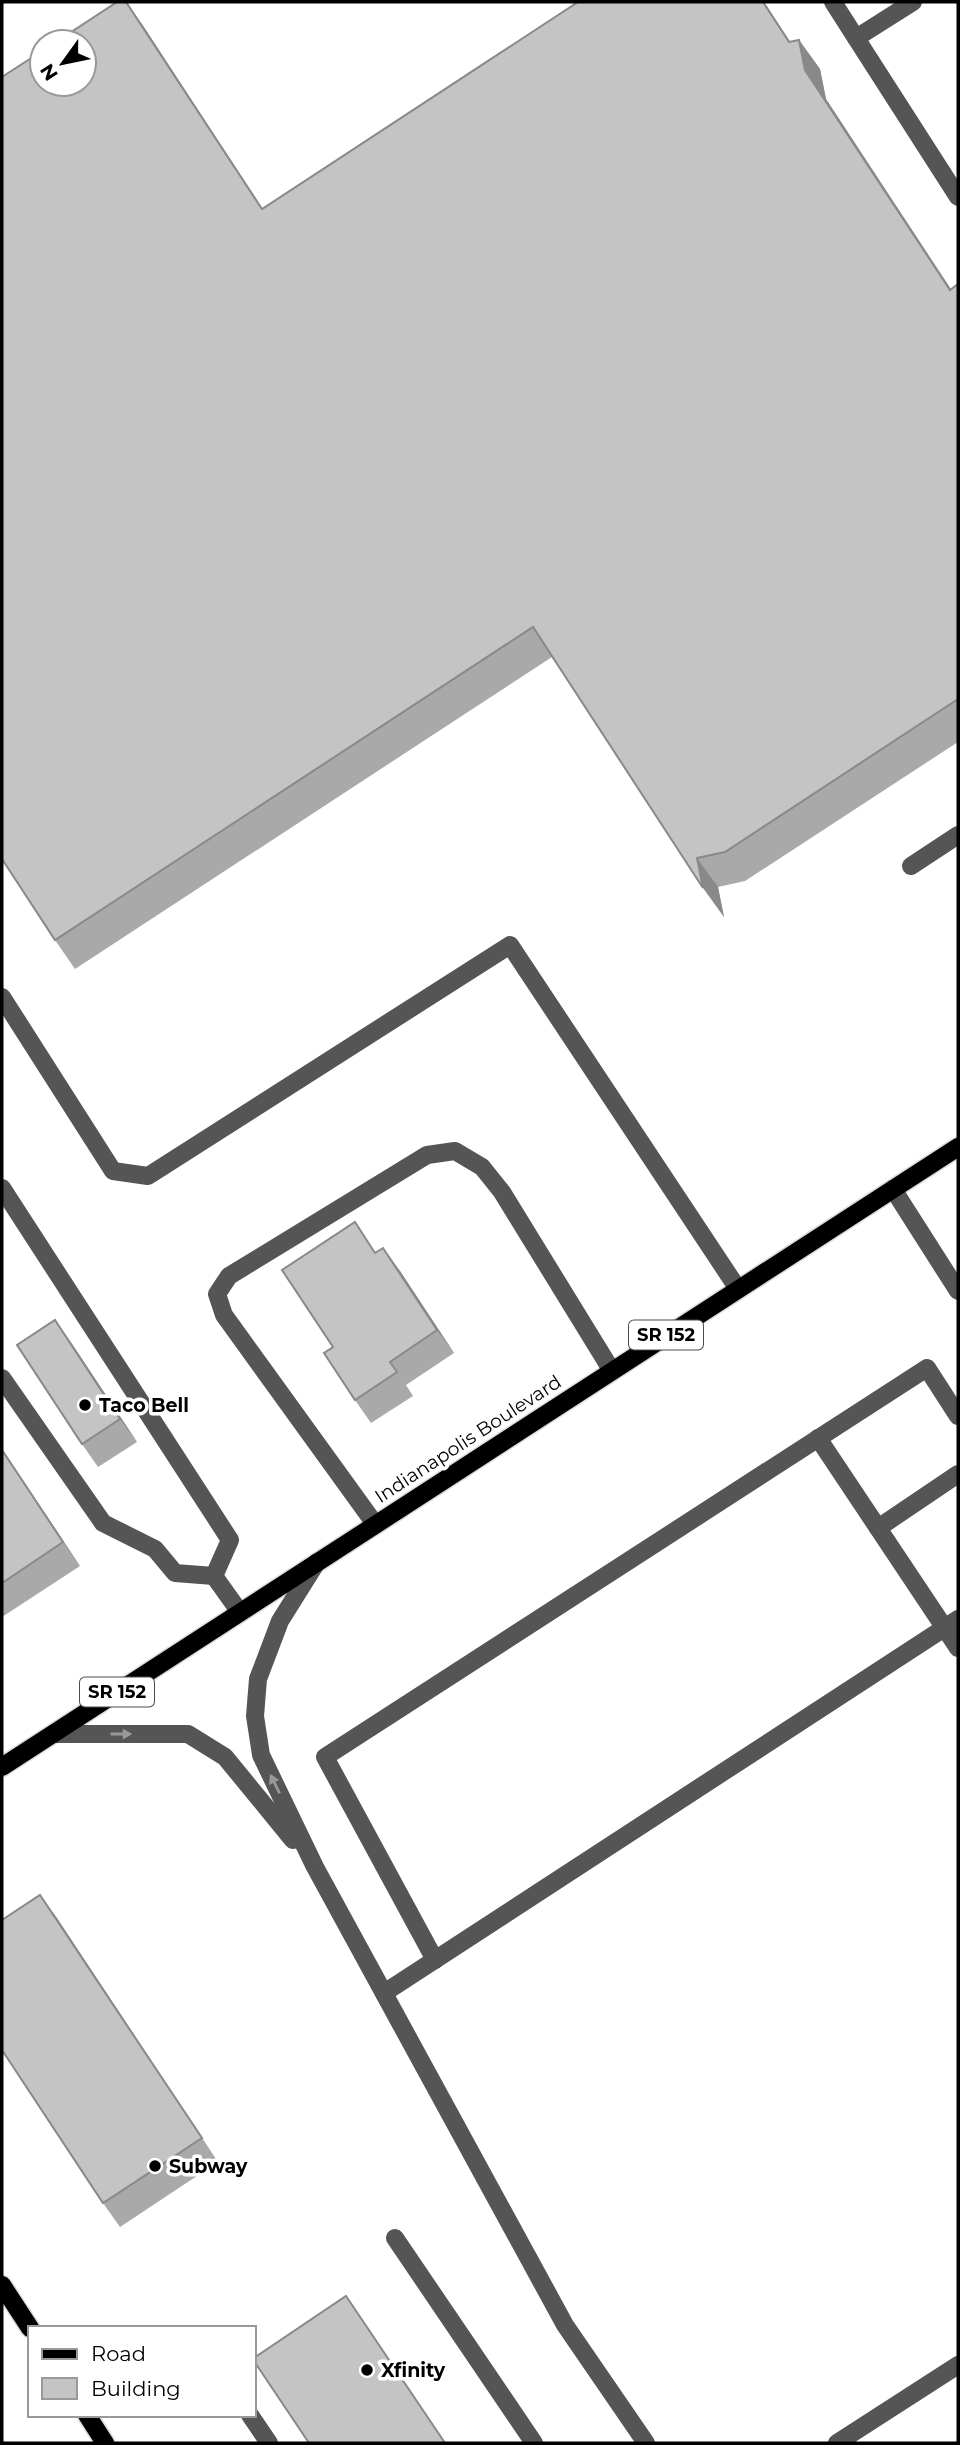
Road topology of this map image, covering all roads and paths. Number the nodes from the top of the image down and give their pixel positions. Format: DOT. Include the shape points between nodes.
graph roads {
  1 [pos="833,2"];
  2 [pos="913,2"];
  3 [pos="856,38"];
  4 [pos="958,197"];
  5 [pos="958,835"];
  6 [pos="911,866"];
  7 [pos="2,998"];
  8 [pos="958,1147"];
  9 [pos="2,1188"];
  10 [pos="893,1189"];
  11 [pos="738,1289"];
  12 [pos="958,1291"];
  13 [pos="612,1371"];
  14 [pos="2,1378"];
  15 [pos="958,1416"];
  16 [pos="818,1438"];
  17 [pos="958,1474"];
  18 [pos="375,1524"];
  19 [pos="878,1528"];
  20 [pos="317,1562"];
  21 [pos="214,1576"];
  22 [pos="239,1611"];
  23 [pos="952,1623"];
  24 [pos="958,1648"];
  25 [pos="53,1734"];
  26 [pos="2,1767"];
  27 [pos="315,1867"];
  28 [pos="435,1960"];
  29 [pos="384,1993"];
  30 [pos="395,2238"];
  31 [pos="2,2285"];
  32 [pos="29,2326"];
  33 [pos="958,2365"];
  34 [pos="88,2417"];
  35 [pos="251,2417"];
  36 [pos="105,2443"];
  37 [pos="269,2443"];
  38 [pos="534,2443"];
  39 [pos="646,2443"];
  40 [pos="837,2443"];
  1 -- 3 [label="lane"];
  2 -- 3 [label="lane"];
  3 -- 4 [label="lane"];
  5 -- 6 [label="lane"];
  7 -- 11 [label="lane" via="113,1171 148,1176 510,945"];
  8 -- 10 [label="main road, Indianapolis Boulevard / SR 152"];
  9 -- 21 [label="lane" via="230,1540"];
  10 -- 11 [label="main road, Indianapolis Boulevard / SR 152"];
  10 -- 12 [label="lane"];
  11 -- 13 [label="main road, Indianapolis Boulevard / SR 152"];
  13 -- 18 [label="main road, Indianapolis Boulevard / SR 152"];
  13 -- 18 [label="lane" via="502,1192 482,1167 455,1151 427,1155 229,1276 217,1294 224,1315"];
  14 -- 21 [label="lane" via="103,1522 155,1549 175,1573"];
  15 -- 16 [label="lane" via="927,1368"];
  16 -- 19 [label="lane"];
  16 -- 28 [label="lane" via="325,1758"];
  17 -- 19 [label="lane"];
  18 -- 20 [label="main road, Indianapolis Boulevard / SR 152"];
  19 -- 23 [label="lane"];
  20 -- 22 [label="main road, Indianapolis Boulevard / SR 152"];
  27 -- 20 [label="lane, one-way" via="261,1755 255,1716 258,1679 280,1621"];
  21 -- 22 [label="lane"];
  22 -- 25 [label="main road, Indianapolis Boulevard / SR 152"];
  23 -- 24 [label="lane"];
  23 -- 28 [label="lane"];
  25 -- 26 [label="main road, Indianapolis Boulevard / SR 152"];
  25 -- 27 [label="lane, one-way" via="188,1734 225,1757"];
  27 -- 29 [label="lane"];
  28 -- 29 [label="lane"];
  29 -- 39 [label="lane" via="565,2325"];
  30 -- 38 [label="lane"];
  31 -- 32 [label="main road"];
  33 -- 40 [label="lane"];
  34 -- 36 [label="main road"];
  35 -- 37 [label="lane"];
}
